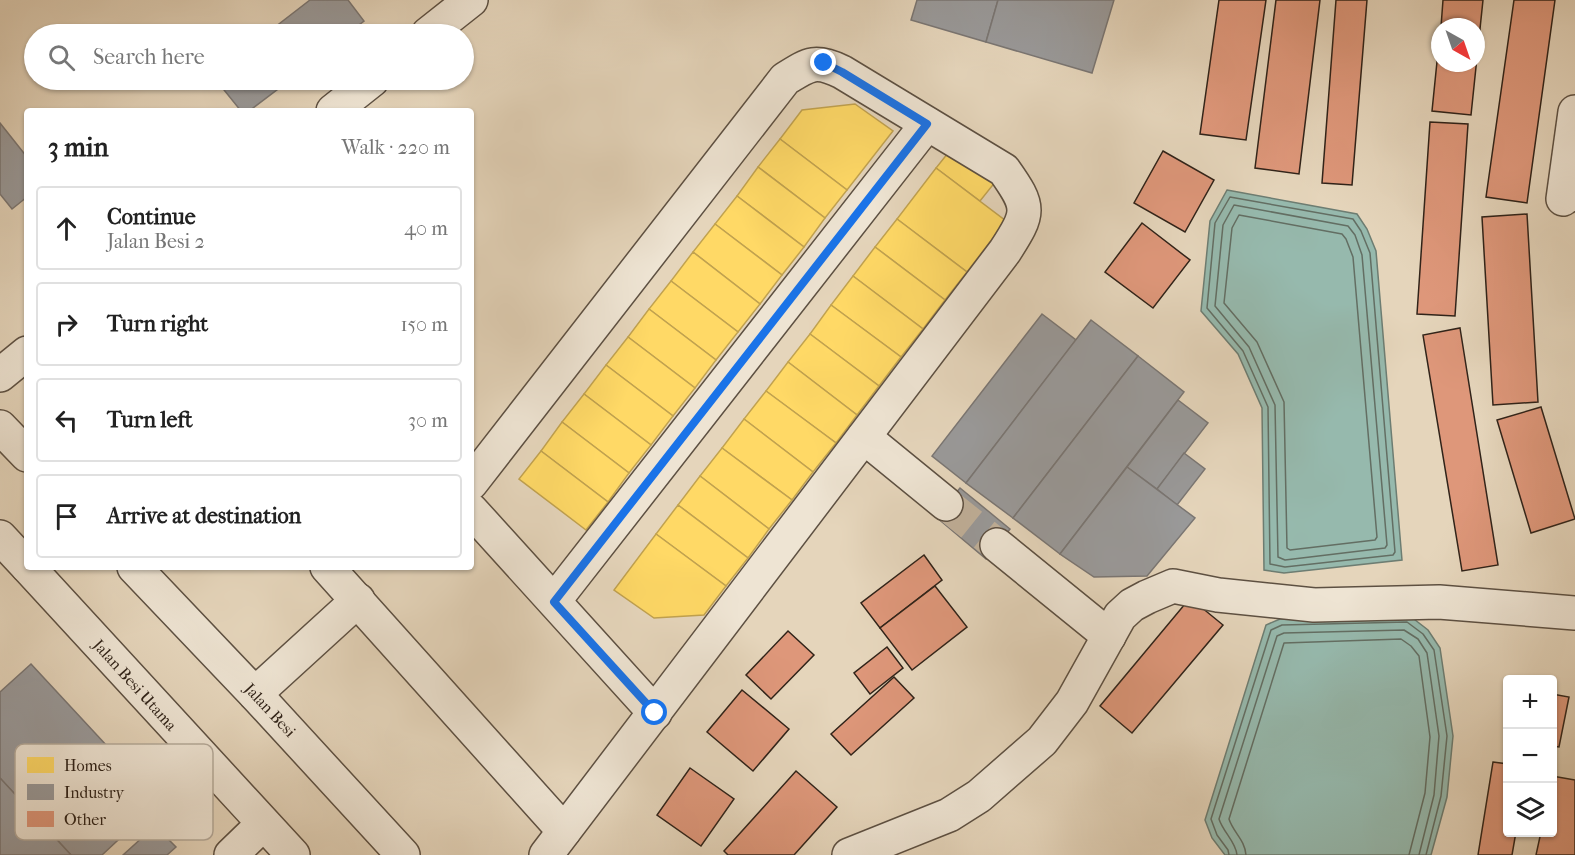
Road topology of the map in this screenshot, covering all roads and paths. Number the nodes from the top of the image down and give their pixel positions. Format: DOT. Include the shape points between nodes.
graph roads {
  1 [pos="471,0"];
  2 [pos="441,24"];
  3 [pos="359,90"];
  4 [pos="337,108"];
  5 [pos="1575,112"];
  6 [pos="927,124"];
  7 [pos="1563,199"];
  8 [pos="24,355"];
  9 [pos="0,375"];
  10 [pos="0,427"];
  11 [pos="864,437"];
  12 [pos="24,452"];
  13 [pos="474,479"];
  14 [pos="946,504"];
  15 [pos="474,513"];
  16 [pos="0,537"];
  17 [pos="997,545"];
  18 [pos="24,564"];
  19 [pos="30,570"];
  20 [pos="137,570"];
  21 [pos="330,570"];
  22 [pos="358,600"];
  23 [pos="554,602"];
  24 [pos="1575,613"];
  25 [pos="1109,636"];
  26 [pos="255,694"];
  27 [pos="655,713"];
  28 [pos="190,744"];
  29 [pos="213,770"];
  30 [pos="263,824"];
  31 [pos="555,843"];
  32 [pos="231,855"];
  33 [pos="293,855"];
  34 [pos="403,855"];
  35 [pos="849,855"];
  1 -- 2 [label="street"];
  3 -- 4 [label="street"];
  5 -- 7 [label="street"];
  6 -- 11 [label="street" via="1004,170 1022,195 1026,212 1005,251"];
  6 -- 13 [label="street" via="824,63 805,67 785,79"];
  6 -- 23 [label="street"];
  8 -- 9 [label="street"];
  10 -- 12 [label="street"];
  11 -- 14 [label="street"];
  11 -- 27 [label="street"];
  15 -- 23 [label="street"];
  16 -- 18 [label="street, Jalan Besi Utama"];
  17 -- 25 [label="street"];
  19 -- 28 [label="street, Jalan Besi Utama"];
  20 -- 26 [label="street, Jalan Besi"];
  21 -- 22 [label="street"];
  22 -- 26 [label="street"];
  22 -- 31 [label="street"];
  23 -- 27 [label="street"];
  24 -- 25 [label="street" via="1439,602 1314,605 1218,596 1173,586 1132,605 1120,616"];
  25 -- 35 [label="street" via="1072,702 1042,741 979,796 949,815"];
  26 -- 34 [label="street, Jalan Besi"];
  27 -- 31 [label="street"];
  29 -- 30 [label="street, Jalan Besi Utama"];
  30 -- 32 [label="street"];
  30 -- 33 [label="street, Jalan Besi Utama"];
}
